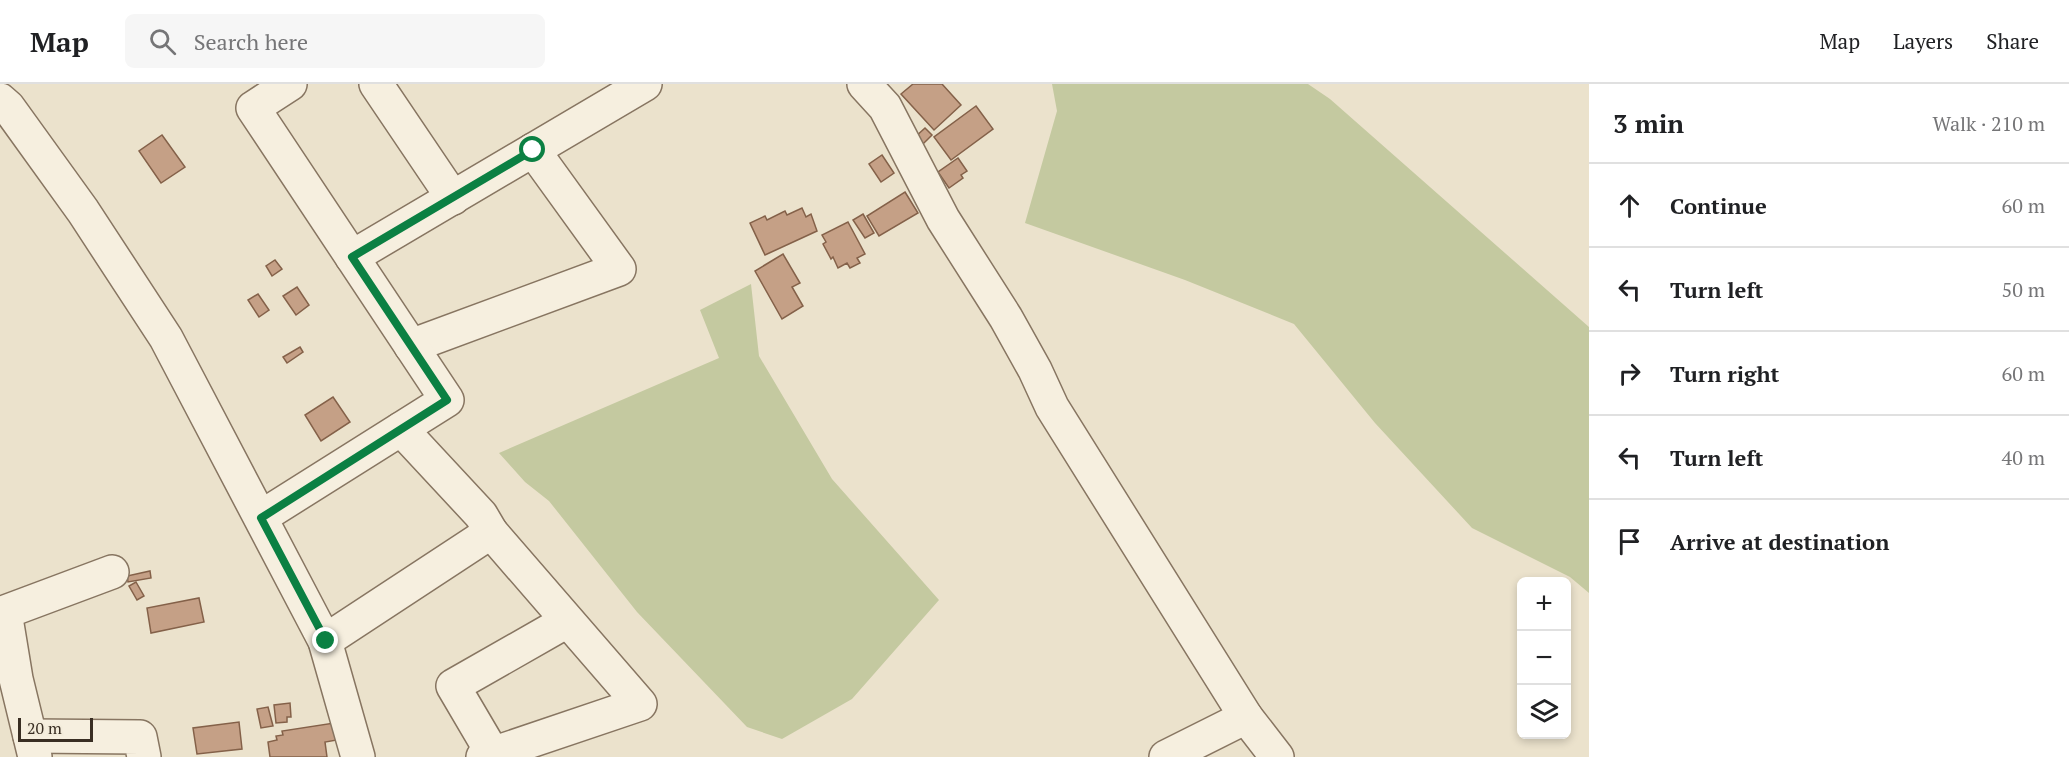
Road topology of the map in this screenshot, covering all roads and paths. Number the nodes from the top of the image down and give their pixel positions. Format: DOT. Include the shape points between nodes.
graph roads {
  1 [pos="290,84"];
  2 [pos="376,84"];
  3 [pos="645,84"];
  4 [pos="864,84"];
  5 [pos="0,100"];
  6 [pos="533,150"];
  7 [pos="453,198"];
  8 [pos="352,257"];
  9 [pos="411,346"];
  10 [pos="400,429"];
  11 [pos="261,518"];
  12 [pos="490,532"];
  13 [pos="112,572"];
  14 [pos="567,621"];
  15 [pos="326,641"];
  16 [pos="8,681"];
  17 [pos="1246,717"];
  18 [pos="33,747"];
  19 [pos="488,755"];
  20 [pos="144,757"];
  21 [pos="358,757"];
  22 [pos="1166,757"];
  23 [pos="1277,757"];
  1 -- 8 [label="street" via="254,108"];
  2 -- 7 [label="street"];
  3 -- 6 [label="street"];
  4 -- 17 [label="street" via="885,107 943,219 1006,318 1052,406"];
  5 -- 11 [label="street" via="83,211 166,338"];
  6 -- 7 [label="street"];
  6 -- 9 [label="street" via="619,269"];
  7 -- 8 [label="street"];
  8 -- 9 [label="street"];
  9 -- 10 [label="street" via="447,400"];
  10 -- 11 [label="street"];
  10 -- 12 [label="street" via="481,515"];
  11 -- 15 [label="street"];
  12 -- 14 [label="street"];
  12 -- 15 [label="street"];
  13 -- 16 [label="street" via="6,612"];
  14 -- 19 [label="street" via="453,686"];
  14 -- 19 [label="street" via="640,704"];
  15 -- 21 [label="street"];
  16 -- 18 [label="street"];
  17 -- 22 [label="street"];
  17 -- 23 [label="street"];
  18 -- 20 [label="street" via="140,736"];
}
